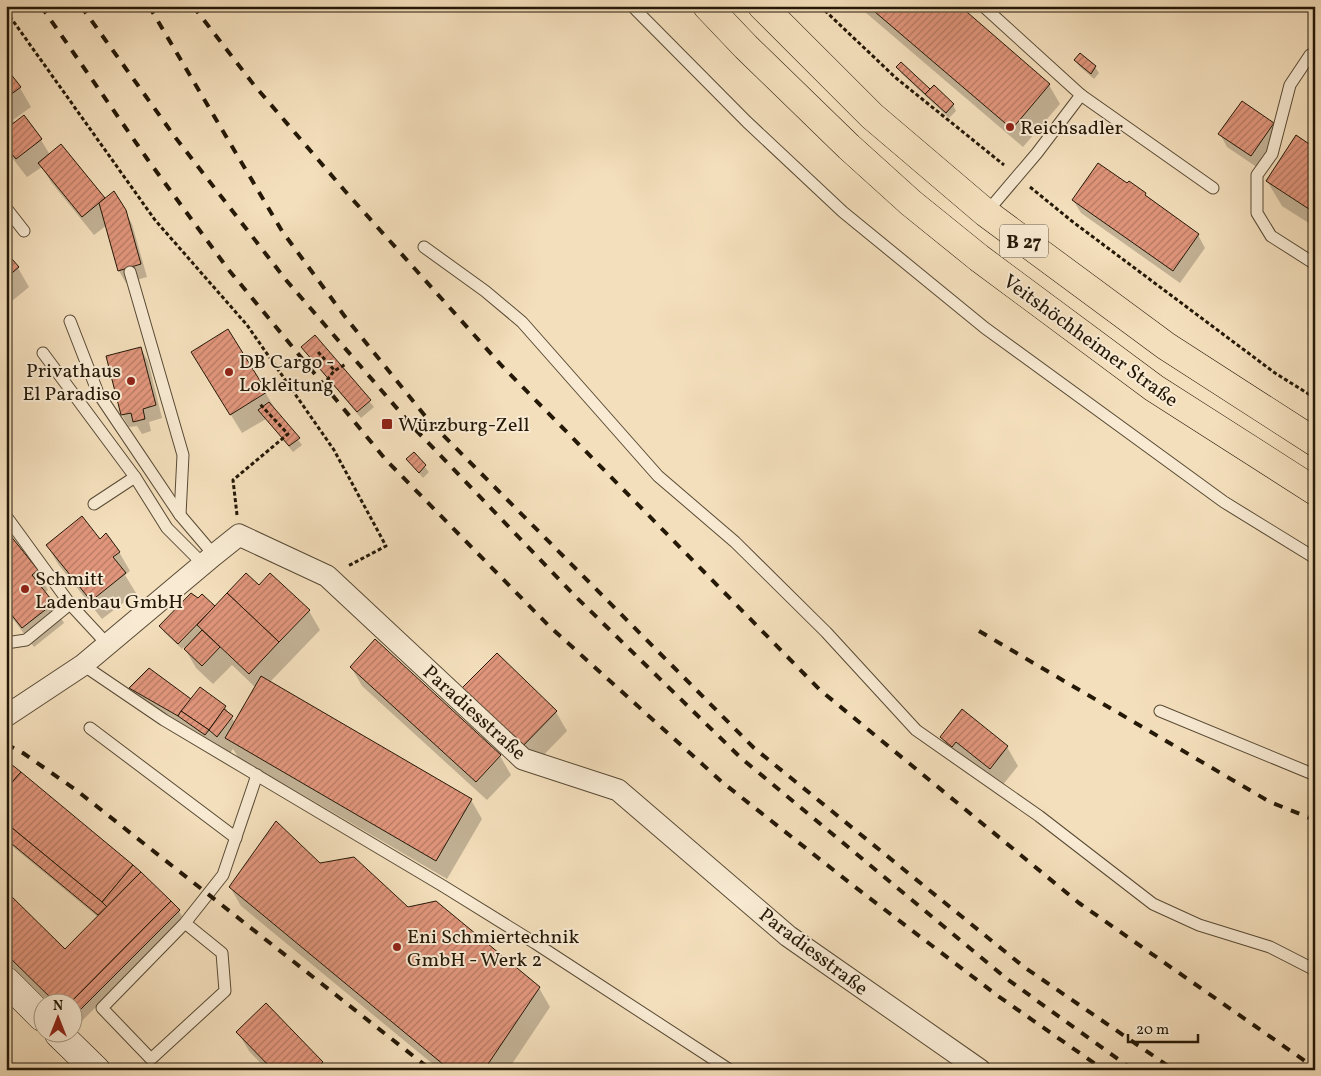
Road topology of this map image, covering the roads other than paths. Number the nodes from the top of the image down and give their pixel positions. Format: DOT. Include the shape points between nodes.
graph roads {
  1 [pos="632,6"];
  2 [pos="707,6"];
  3 [pos="762,6"];
  4 [pos="982,6"];
  5 [pos="1000,6"];
  6 [pos="992,16"];
  7 [pos="1315,53"];
  8 [pos="1081,95"];
  9 [pos="1213,188"];
  10 [pos="6,208"];
  11 [pos="986,213"];
  12 [pos="24,231"];
  13 [pos="424,247"];
  14 [pos="1315,264"];
  15 [pos="130,272"];
  16 [pos="70,321"];
  17 [pos="43,353"];
  18 [pos="1315,442"];
  19 [pos="135,477"];
  20 [pos="1315,491"];
  21 [pos="94,504"];
  22 [pos="180,515"];
  23 [pos="6,516"];
  24 [pos="1315,558"];
  25 [pos="208,560"];
  26 [pos="70,604"];
  27 [pos="6,643"];
  28 [pos="108,645"];
  29 [pos="84,665"];
  30 [pos="1160,711"];
  31 [pos="6,716"];
  32 [pos="90,728"];
  33 [pos="258,775"];
  34 [pos="1315,775"];
  35 [pos="236,838"];
  36 [pos="185,922"];
  37 [pos="1315,970"];
  38 [pos="6,981"];
  39 [pos="32,1007"];
  40 [pos="69,1044"];
  41 [pos="96,1070"];
  42 [pos="730,1070"];
  43 [pos="980,1070"];
  1 -- 24 [label="lane" via="747,122 843,212 970,316 1224,502"];
  2 -- 20 [label="highway, Veitshöchheimer Straße / B 27" via="849,147 979,258 1154,388"];
  3 -- 11 [label="highway, Veitshöchheimer Straße / B 27" via="872,116"];
  4 -- 6 [label="lane"];
  5 -- 6 [label="lane"];
  6 -- 8 [label="lane"];
  7 -- 14 [label="lane" via="1310,55 1290,85 1272,154 1257,175 1257,213 1271,236"];
  8 -- 9 [label="lane"];
  8 -- 11 [label="lane"];
  10 -- 12 [label="lane"];
  11 -- 18 [label="highway, Veitshöchheimer Straße / B 27" via="1166,346"];
  13 -- 37 [label="lane" via="522,322 658,476 735,542 826,632 916,730 1039,816 1153,904 1199,925 1270,947"];
  15 -- 22 [label="lane" via="183,455"];
  16 -- 22 [label="lane" via="98,394"];
  17 -- 19 [label="lane"];
  19 -- 21 [label="lane"];
  19 -- 25 [label="lane" via="167,528"];
  22 -- 25 [label="lane"];
  23 -- 26 [label="lane"];
  25 -- 28 [label="street"];
  25 -- 43 [label="street, Paradiesstraße" via="239,535 327,576 523,759 618,790 788,936"];
  26 -- 27 [label="lane" via="26,640"];
  26 -- 28 [label="lane"];
  28 -- 29 [label="street"];
  29 -- 31 [label="street"];
  29 -- 33 [label="lane" via="164,720"];
  30 -- 34 [label="lane"];
  32 -- 35 [label="lane"];
  33 -- 35 [label="lane"];
  33 -- 42 [label="lane" via="527,938"];
  35 -- 36 [label="lane" via="223,875"];
  36 -- 36 [label="lane" via="102,1008 151,1059 225,991 222,953"];
  38 -- 39 [label="street"];
  40 -- 41 [label="street"];
}
